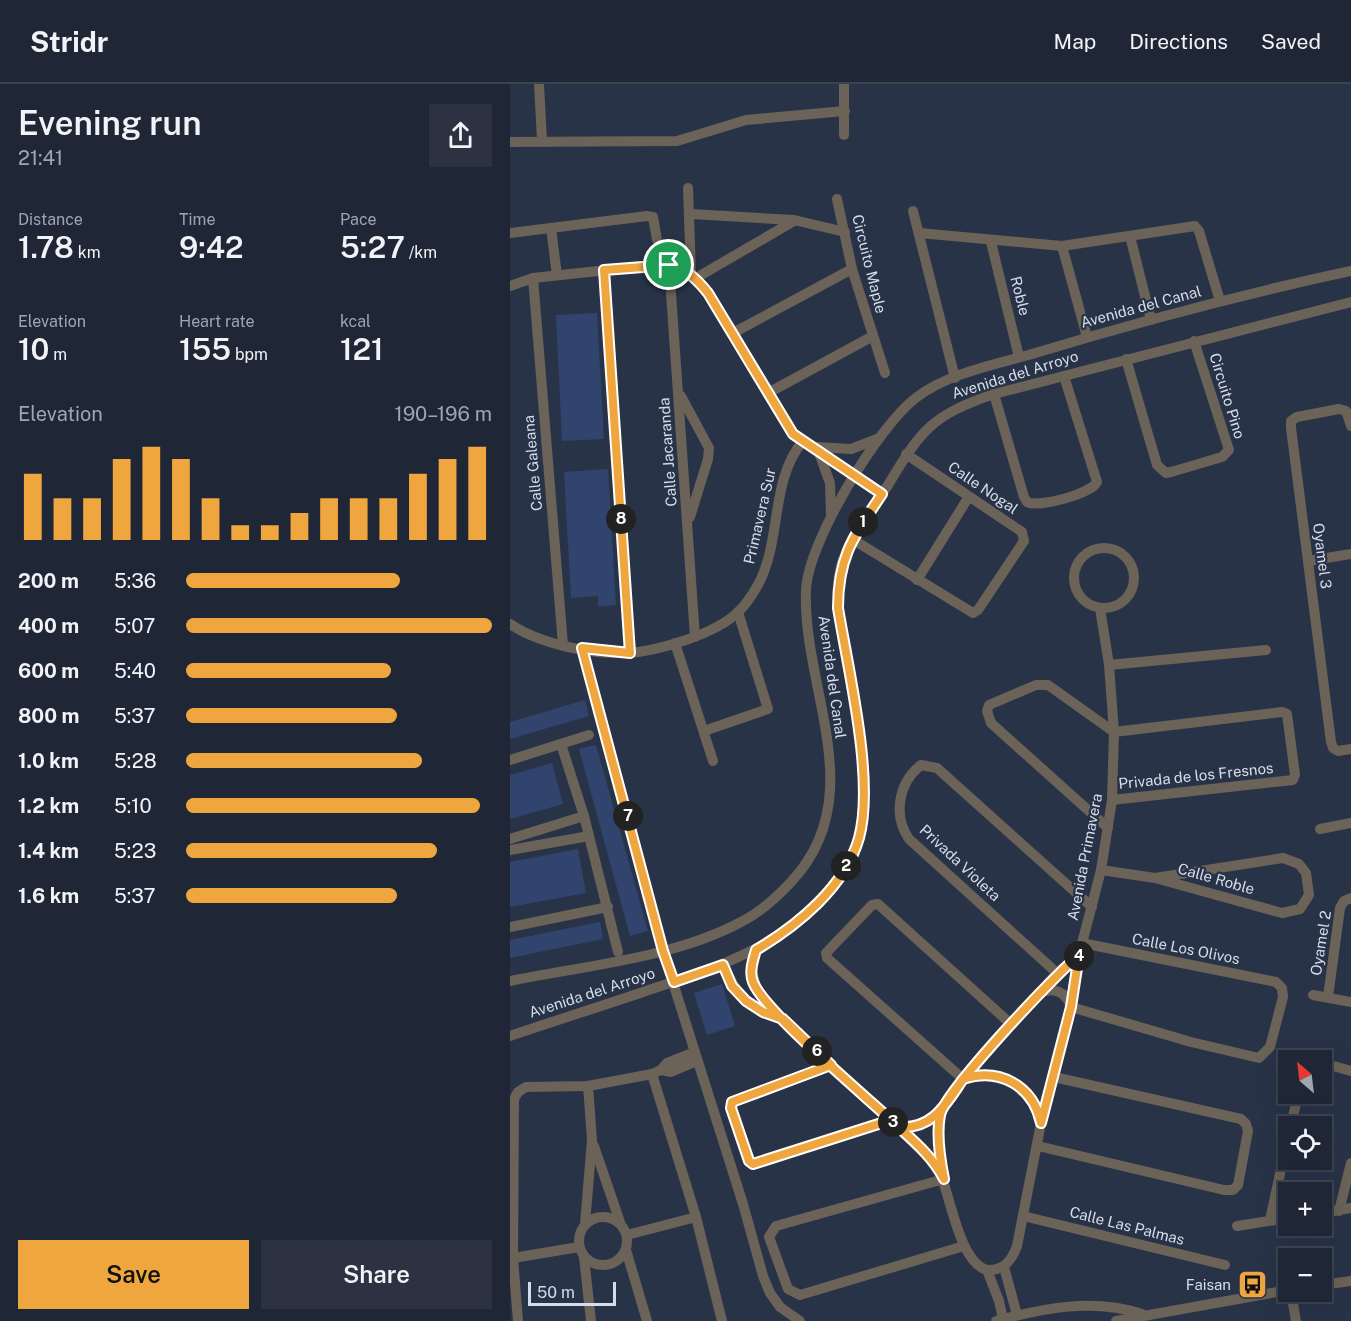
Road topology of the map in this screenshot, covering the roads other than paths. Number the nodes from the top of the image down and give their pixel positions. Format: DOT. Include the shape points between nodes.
graph roads {
  1 [pos="539,84"];
  2 [pos="844,84"];
  3 [pos="845,111"];
  4 [pos="844,135"];
  5 [pos="542,140"];
  6 [pos="510,141"];
  7 [pos="688,188"];
  8 [pos="837,199"];
  9 [pos="913,211"];
  10 [pos="691,214"];
  11 [pos="794,220"];
  12 [pos="551,228"];
  13 [pos="844,232"];
  14 [pos="510,233"];
  15 [pos="919,233"];
  16 [pos="1130,236"];
  17 [pos="657,240"];
  18 [pos="991,242"];
  19 [pos="1062,246"];
  20 [pos="669,265"];
  21 [pos="852,269"];
  22 [pos="604,270"];
  23 [pos="1351,271"];
  24 [pos="557,275"];
  25 [pos="693,276"];
  26 [pos="533,278"];
  27 [pos="510,286"];
  28 [pos="1220,301"];
  29 [pos="1351,302"];
  30 [pos="1151,320"];
  31 [pos="733,333"];
  32 [pos="873,336"];
  33 [pos="1087,337"];
  34 [pos="1194,341"];
  35 [pos="1019,357"];
  36 [pos="1126,359"];
  37 [pos="885,373"];
  38 [pos="1064,376"];
  39 [pos="955,378"];
  40 [pos="679,393"];
  41 [pos="768,393"];
  42 [pos="994,394"];
  43 [pos="1351,426"];
  44 [pos="880,437"];
  45 [pos="803,441"];
  46 [pos="816,447"];
  47 [pos="906,454"];
  48 [pos="855,476"];
  49 [pos="882,494"];
  50 [pos="968,498"];
  51 [pos="830,520"];
  52 [pos="688,523"];
  53 [pos="852,539"];
  54 [pos="1351,554"];
  55 [pos="1308,561"];
  56 [pos="917,580"];
  57 [pos="1100,608"];
  58 [pos="738,612"];
  59 [pos="510,624"];
  60 [pos="695,637"];
  61 [pos="675,643"];
  62 [pos="562,645"];
  63 [pos="582,648"];
  64 [pos="1266,650"];
  65 [pos="630,653"];
  66 [pos="1109,665"];
  67 [pos="704,732"];
  68 [pos="1114,732"];
  69 [pos="589,735"];
  70 [pos="561,744"];
  71 [pos="1351,749"];
  72 [pos="510,760"];
  73 [pos="713,761"];
  74 [pos="1112,800"];
  75 [pos="584,816"];
  76 [pos="1351,823"];
  77 [pos="1108,828"];
  78 [pos="1320,829"];
  79 [pos="589,836"];
  80 [pos="510,839"];
  81 [pos="510,850"];
  82 [pos="1101,870"];
  83 [pos="1155,878"];
  84 [pos="1351,898"];
  85 [pos="1092,906"];
  86 [pos="608,907"];
  87 [pos="510,927"];
  88 [pos="1082,943"];
  89 [pos="756,950"];
  90 [pos="663,951"];
  91 [pos="618,952"];
  92 [pos="1079,955"];
  93 [pos="723,965"];
  94 [pos="1057,973"];
  95 [pos="510,981"];
  96 [pos="674,982"];
  97 [pos="1038,994"];
  98 [pos="1313,995"];
  99 [pos="1328,997"];
  100 [pos="1351,1002"];
  101 [pos="1071,1007"];
  102 [pos="783,1019"];
  103 [pos="1012,1026"];
  104 [pos="510,1036"];
  105 [pos="696,1056"];
  106 [pos="831,1065"];
  107 [pos="1332,1066"];
  108 [pos="1351,1071"];
  109 [pos="656,1072"];
  110 [pos="1054,1077"];
  111 [pos="963,1079"];
  112 [pos="588,1086"];
  113 [pos="940,1112"];
  114 [pos="894,1123"];
  115 [pos="1041,1123"];
  116 [pos="592,1140"];
  117 [pos="1038,1146"];
  118 [pos="1351,1163"];
  119 [pos="1281,1170"];
  120 [pos="944,1179"];
  121 [pos="1351,1208"];
  122 [pos="1339,1211"];
  123 [pos="1332,1212"];
  124 [pos="1023,1216"];
  125 [pos="696,1217"];
  126 [pos="1278,1219"];
  127 [pos="1270,1220"];
  128 [pos="620,1222"];
  129 [pos="585,1224"];
  130 [pos="1237,1226"];
  131 [pos="627,1235"];
  132 [pos="964,1246"];
  133 [pos="626,1250"];
  134 [pos="582,1252"];
  135 [pos="513,1258"];
  136 [pos="1225,1265"];
  137 [pos="1004,1267"];
  138 [pos="987,1270"];
  139 [pos="1351,1281"];
  140 [pos="1332,1284"];
  141 [pos="1278,1293"];
  142 [pos="1292,1302"];
  143 [pos="1017,1315"];
  144 [pos="1142,1315"];
  145 [pos="999,1320"];
  146 [pos="518,1321"];
  147 [pos="591,1321"];
  148 [pos="647,1321"];
  149 [pos="722,1321"];
  150 [pos="800,1321"];
  151 [pos="1116,1321"];
  152 [pos="1296,1321"];
  1 -- 5 [label="street"];
  2 -- 3 [label="street"];
  3 -- 4 [label="street"];
  3 -- 5 [label="street" via="746,120 677,141"];
  5 -- 6 [label="street"];
  7 -- 10 [label="street"];
  8 -- 13 [label="street, Circuito Maple"];
  9 -- 15 [label="street"];
  10 -- 11 [label="street"];
  10 -- 25 [label="street"];
  11 -- 13 [label="street"];
  11 -- 25 [label="street"];
  12 -- 14 [label="street"];
  12 -- 17 [label="street" via="647,216 656,223"];
  12 -- 24 [label="street"];
  13 -- 21 [label="street, Circuito Maple"];
  15 -- 18 [label="street"];
  15 -- 39 [label="street"];
  16 -- 19 [label="street"];
  16 -- 28 [label="street" via="1196,226"];
  16 -- 30 [label="street"];
  18 -- 19 [label="street"];
  18 -- 35 [label="street, Roble"];
  19 -- 33 [label="street"];
  20 -- 22 [label="street"];
  20 -- 25 [label="street"];
  20 -- 40 [label="street, Calle Jacaranda"];
  21 -- 31 [label="street"];
  21 -- 32 [label="street, Circuito Maple"];
  22 -- 24 [label="street"];
  22 -- 65 [label="street"];
  23 -- 28 [label="street, Avenida del Canal"];
  24 -- 26 [label="street"];
  25 -- 31 [label="street"];
  26 -- 27 [label="street"];
  26 -- 62 [label="street, Calle Galeana"];
  28 -- 30 [label="street, Avenida del Canal"];
  29 -- 34 [label="street, Avenida del Arroyo"];
  30 -- 33 [label="street, Avenida del Canal"];
  31 -- 41 [label="street"];
  32 -- 37 [label="street, Circuito Maple"];
  32 -- 41 [label="street"];
  33 -- 35 [label="street, Avenida del Canal"];
  34 -- 36 [label="street, Avenida del Arroyo"];
  34 -- 36 [label="street, Circuito Pino" via="1229,450 1222,457 1171,472 1166,473 1157,465"];
  35 -- 39 [label="street, Avenida del Canal"];
  36 -- 38 [label="street, Avenida del Arroyo"];
  38 -- 42 [label="street, Avenida del Arroyo"];
  38 -- 42 [label="street" via="1097,482 1089,491 1059,499 1032,504 1024,497"];
  39 -- 44 [label="street, Avenida del Canal" via="918,396"];
  40 -- 52 [label="street, Calle Jacaranda"];
  40 -- 52 [label="street" via="709,448"];
  41 -- 45 [label="street" via="786,426"];
  42 -- 47 [label="street, Avenida del Arroyo" via="949,411"];
  43 -- 55 [label="street, Oyamel 3" via="1346,411 1339,409 1291,421"];
  44 -- 46 [label="street" via="851,449"];
  44 -- 48 [label="street, Avenida del Canal"];
  45 -- 46 [label="street"];
  45 -- 58 [label="street, Primavera Sur" via="787,464 760,581"];
  46 -- 48 [label="street"];
  46 -- 51 [label="street" via="830,483"];
  47 -- 49 [label="street, Avenida del Arroyo"];
  47 -- 50 [label="street, Calle Nogal"];
  48 -- 49 [label="street"];
  48 -- 51 [label="street, Avenida del Canal"];
  49 -- 53 [label="street, Avenida del Arroyo"];
  50 -- 56 [label="street"];
  50 -- 56 [label="street, Calle Nogal" via="1022,532 1024,541 973,613"];
  51 -- 90 [label="street, Avenida del Canal" via="811,560 806,591 826,727 831,796 823,832 806,866 744,921"];
  52 -- 60 [label="street, Calle Jacaranda"];
  53 -- 56 [label="street, Calle Nogal"];
  53 -- 89 [label="street, Avenida del Arroyo" via="840,570 838,608 863,773 859,837 845,869 822,897 797,922"];
  54 -- 55 [label="street"];
  55 -- 71 [label="street, Oyamel 3" via="1331,742 1338,751"];
  57 -- 57 [label="street" via="1121,602 1133,583 1129,562 1111,549 1089,551 1075,568 1074,583 1080,597"];
  57 -- 66 [label="street, Avenida Primavera"];
  58 -- 60 [label="street, Primavera Sur"];
  58 -- 67 [label="street" via="768,709"];
  59 -- 62 [label="street, Primavera Sur"];
  60 -- 61 [label="street, Primavera Sur"];
  61 -- 65 [label="street, Primavera Sur"];
  61 -- 67 [label="street"];
  62 -- 63 [label="street, Primavera Sur"];
  63 -- 65 [label="street, Primavera Sur"];
  63 -- 90 [label="street"];
  64 -- 66 [label="street"];
  66 -- 68 [label="street, Avenida Primavera"];
  67 -- 73 [label="street"];
  68 -- 74 [label="street, Avenida Primavera"];
  68 -- 74 [label="street, Privada de los Fresnos" via="1285,713 1295,775 1290,781"];
  68 -- 77 [label="street" via="1048,685 1036,685 994,701 987,711 991,723"];
  69 -- 70 [label="street"];
  70 -- 72 [label="street"];
  70 -- 75 [label="street"];
  74 -- 77 [label="street, Avenida Primavera"];
  75 -- 79 [label="street"];
  75 -- 80 [label="street"];
  76 -- 78 [label="street"];
  77 -- 82 [label="street, Avenida Primavera"];
  79 -- 81 [label="street"];
  79 -- 86 [label="street"];
  82 -- 83 [label="street, Calle Roble"];
  82 -- 85 [label="street, Avenida Primavera"];
  83 -- 83 [label="street, Calle Roble" via="1283,858 1303,867 1309,890 1300,909 1282,913"];
  84 -- 99 [label="street, Oyamel 2" via="1344,900 1340,908"];
  85 -- 88 [label="street, Avenida Primavera"];
  85 -- 94 [label="street, Privada Violeta" via="937,768 921,765 912,772 900,800 901,827 909,839"];
  86 -- 87 [label="street"];
  86 -- 91 [label="street"];
  88 -- 92 [label="street, Avenida Primavera"];
  88 -- 101 [label="street, Calle Los Olivos" via="1276,982 1284,997 1270,1047 1259,1058"];
  89 -- 93 [label="street, Avenida del Arroyo"];
  89 -- 102 [label="street" via="754,984"];
  90 -- 95 [label="street, Avenida del Canal"];
  90 -- 96 [label="street"];
  92 -- 94 [label="street"];
  92 -- 101 [label="street, Avenida Primavera"];
  93 -- 96 [label="street, Avenida del Arroyo"];
  93 -- 102 [label="street" via="732,986 746,1001"];
  94 -- 97 [label="street"];
  96 -- 104 [label="street, Avenida del Arroyo"];
  96 -- 105 [label="street"];
  97 -- 101 [label="street" via="1058,991 1067,997"];
  97 -- 103 [label="street"];
  98 -- 99 [label="street, Oyamel 2"];
  99 -- 100 [label="street, Oyamel 2"];
  101 -- 110 [label="street, Avenida Primavera"];
  102 -- 106 [label="street"];
  103 -- 111 [label="street"];
  103 -- 111 [label="street" via="878,904 872,905 827,950 827,958"];
  105 -- 109 [label="street" via="671,1072"];
  105 -- 150 [label="street" via="766,1285 780,1307"];
  106 -- 114 [label="street"];
  106 -- 114 [label="street" via="732,1102 751,1163"];
  107 -- 108 [label="street"];
  109 -- 112 [label="street"];
  109 -- 125 [label="street"];
  110 -- 115 [label="street, Avenida Primavera"];
  110 -- 117 [label="street" via="1241,1119 1248,1131 1238,1185 1233,1190 1224,1190"];
  111 -- 113 [label="street"];
  111 -- 115 [label="street" via="988,1075 1013,1082 1032,1099"];
  112 -- 116 [label="street"];
  112 -- 135 [label="street" via="525,1087 514,1099"];
  113 -- 114 [label="street" via="921,1125"];
  113 -- 120 [label="street"];
  114 -- 120 [label="street" via="937,1165"];
  115 -- 117 [label="street, Avenida Primavera"];
  116 -- 128 [label="street"];
  116 -- 129 [label="street"];
  117 -- 124 [label="street, Avenida Primavera"];
  118 -- 122 [label="street"];
  119 -- 127 [label="street"];
  120 -- 132 [label="street"];
  120 -- 132 [label="street" via="776,1226 769,1237 788,1289 800,1295"];
  121 -- 122 [label="street"];
  122 -- 123 [label="street"];
  124 -- 136 [label="street, Calle Las Palmas"];
  124 -- 137 [label="street, Avenida Primavera" via="1014,1252"];
  125 -- 131 [label="street"];
  125 -- 149 [label="street"];
  126 -- 127 [label="street"];
  127 -- 130 [label="street"];
  128 -- 129 [label="street" via="602,1216"];
  128 -- 131 [label="street"];
  129 -- 134 [label="street" via="579,1235"];
  131 -- 133 [label="street"];
  132 -- 138 [label="street" via="975,1263"];
  133 -- 134 [label="street" via="620,1258 602,1265"];
  133 -- 148 [label="street"];
  134 -- 135 [label="street"];
  134 -- 147 [label="street"];
  135 -- 146 [label="street"];
  137 -- 138 [label="street"];
  137 -- 143 [label="street"];
  138 -- 145 [label="street" via="999,1301"];
  139 -- 140 [label="street"];
  141 -- 144 [label="street"];
  142 -- 152 [label="street"];
  143 -- 144 [label="street" via="1096,1304"];
  143 -- 145 [label="street"];
  144 -- 151 [label="street"];
}
